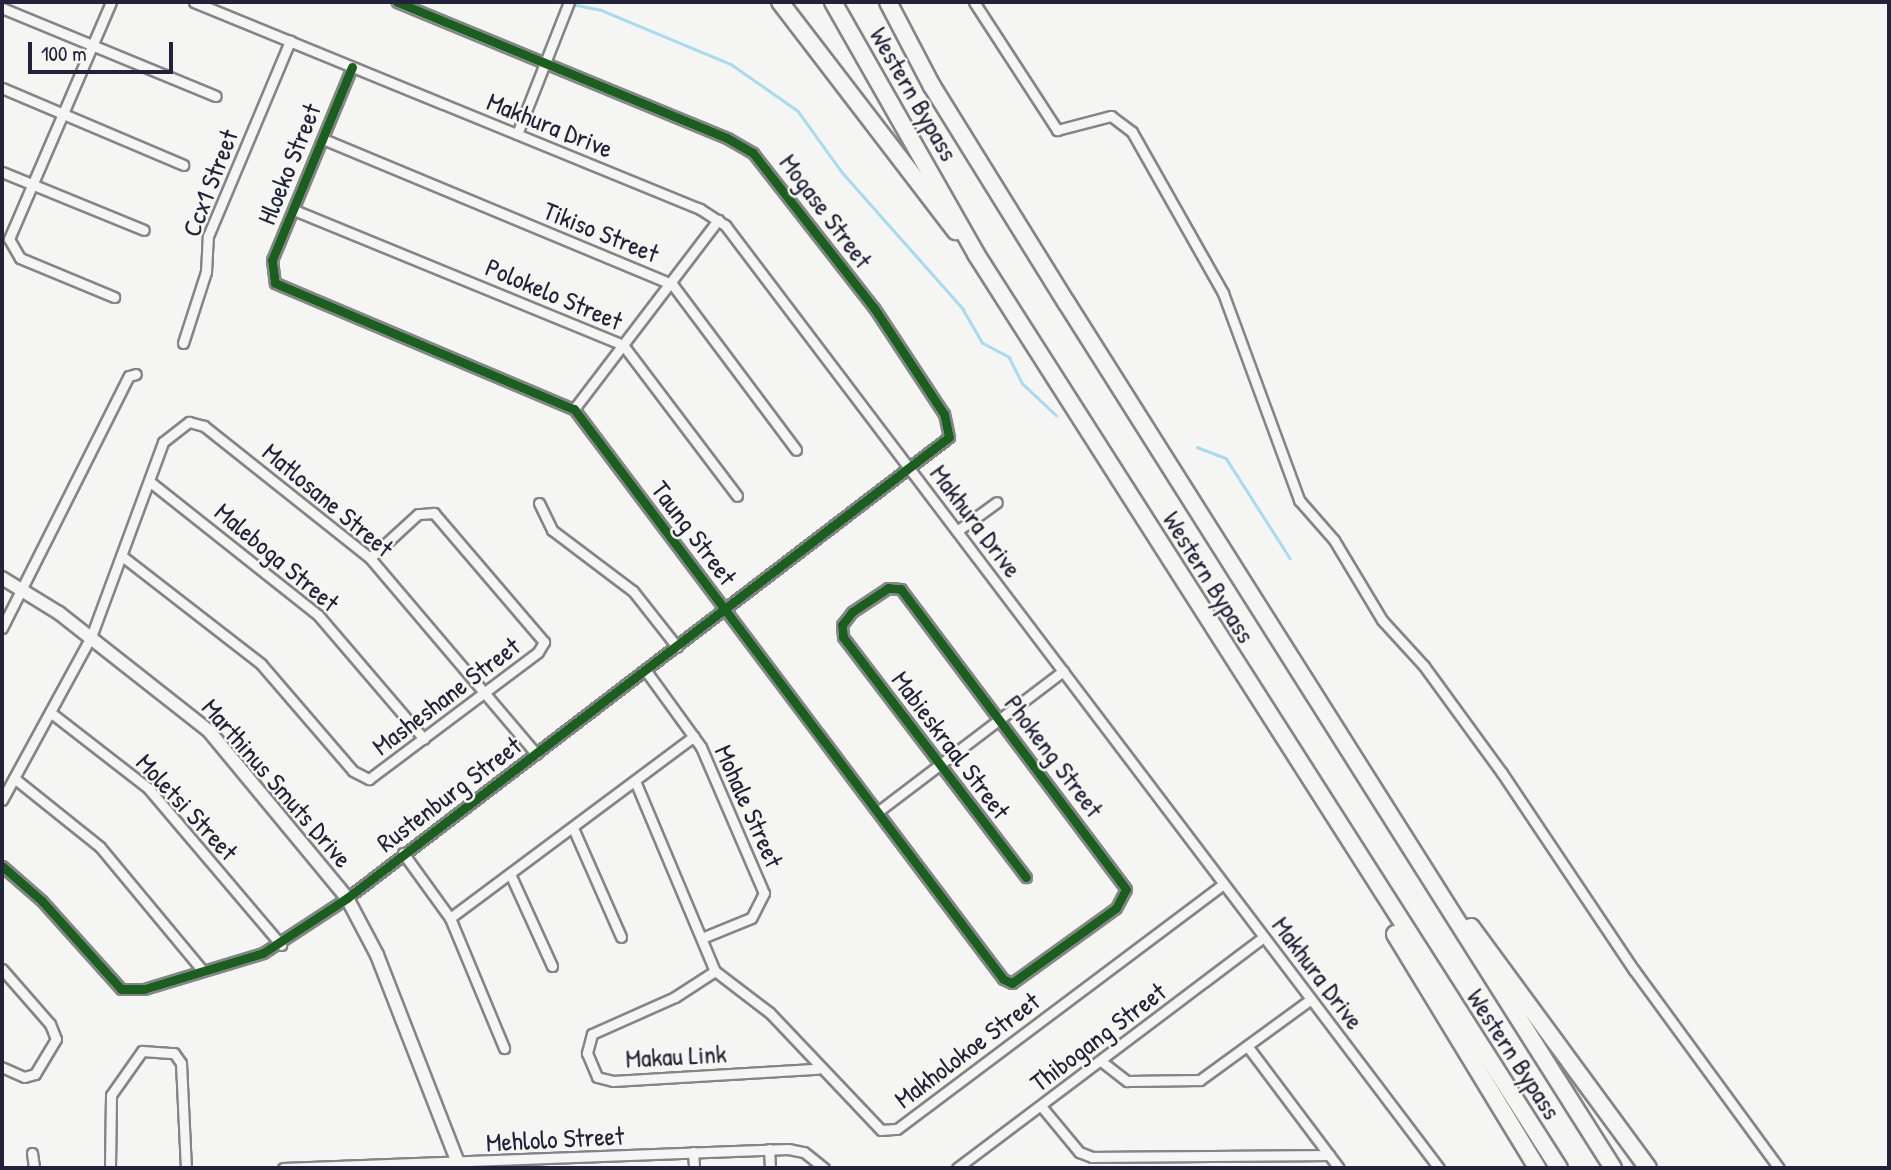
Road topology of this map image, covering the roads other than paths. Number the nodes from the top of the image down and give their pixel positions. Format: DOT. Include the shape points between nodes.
graph roads {
  1 [pos="111,2"];
  2 [pos="194,2"];
  3 [pos="397,2"];
  4 [pos="780,2"];
  5 [pos="833,2"];
  6 [pos="888,2"];
  7 [pos="974,2"];
  8 [pos="568,3"];
  9 [pos="2,8"];
  10 [pos="290,41"];
  11 [pos="93,44"];
  12 [pos="543,62"];
  13 [pos="352,66"];
  14 [pos="2,88"];
  15 [pos="216,96"];
  16 [pos="63,114"];
  17 [pos="517,134"];
  18 [pos="323,139"];
  19 [pos="183,165"];
  20 [pos="2,172"];
  21 [pos="33,185"];
  22 [pos="294,210"];
  23 [pos="718,220"];
  24 [pos="144,230"];
  25 [pos="976,254"];
  26 [pos="672,284"];
  27 [pos="114,297"];
  28 [pos="183,343"];
  29 [pos="623,345"];
  30 [pos="136,374"];
  31 [pos="575,410"];
  32 [pos="796,450"];
  33 [pos="911,470"];
  34 [pos="149,481"];
  35 [pos="737,496"];
  36 [pos="997,502"];
  37 [pos="539,503"];
  38 [pos="957,531"];
  39 [pos="122,556"];
  40 [pos="370,558"];
  41 [pos="2,578"];
  42 [pos="23,588"];
  43 [pos="727,610"];
  44 [pos="2,628"];
  45 [pos="91,637"];
  46 [pos="844,637"];
  47 [pos="677,647"];
  48 [pos="646,671"];
  49 [pos="1063,671"];
  50 [pos="485,694"];
  51 [pos="50,712"];
  52 [pos="1000,720"];
  53 [pos="694,736"];
  54 [pos="424,739"];
  55 [pos="536,754"];
  56 [pos="939,765"];
  57 [pos="14,778"];
  58 [pos="635,781"];
  59 [pos="2,800"];
  60 [pos="880,810"];
  61 [pos="1391,814"];
  62 [pos="573,828"];
  63 [pos="1341,832"];
  64 [pos="403,853"];
  65 [pos="2,866"];
  66 [pos="511,876"];
  67 [pos="1026,877"];
  68 [pos="1223,884"];
  69 [pos="346,898"];
  70 [pos="450,918"];
  71 [pos="621,937"];
  72 [pos="1264,937"];
  73 [pos="702,938"];
  74 [pos="281,945"];
  75 [pos="552,966"];
  76 [pos="2,969"];
  77 [pos="203,971"];
  78 [pos="715,971"];
  79 [pos="1003,979"];
  80 [pos="1311,999"];
  81 [pos="1248,1047"];
  82 [pos="505,1048"];
  83 [pos="1101,1061"];
  84 [pos="2,1067"];
  85 [pos="818,1069"];
  86 [pos="1041,1106"];
  87 [pos="769,1149"];
  88 [pos="693,1152"];
  89 [pos="32,1153"];
  90 [pos="1329,1155"];
  91 [pos="620,1157"];
  92 [pos="543,1165"];
  93 [pos="460,1167"];
  94 [pos="34,1168"];
  95 [pos="110,1168"];
  96 [pos="186,1168"];
  97 [pos="283,1168"];
  98 [pos="621,1168"];
  99 [pos="694,1168"];
  100 [pos="770,1168"];
  101 [pos="824,1168"];
  102 [pos="957,1168"];
  103 [pos="1339,1168"];
  104 [pos="1439,1168"];
  105 [pos="1537,1168"];
  106 [pos="1559,1168"];
  107 [pos="1613,1168"];
  108 [pos="1648,1168"];
  109 [pos="1779,1168"];
  1 -- 11 [label="street"];
  2 -- 10 [label="street, Makhura Drive"];
  3 -- 12 [label="street, Mogase Street"];
  4 -- 25 [label="highway"];
  5 -- 25 [label="highway, Western Bypass"];
  6 -- 61 [label="highway, Western Bypass" via="939,98"];
  7 -- 109 [label="street" via="1057,130 1111,116 1132,132 1223,293 1298,500 1334,540 1382,620 1424,666 1502,773 1634,970"];
  8 -- 12 [label="street"];
  9 -- 11 [label="street"];
  10 -- 13 [label="street, Makhura Drive"];
  10 -- 28 [label="street, Ccx1 Street" via="208,236 207,265"];
  11 -- 15 [label="street"];
  11 -- 16 [label="street"];
  12 -- 17 [label="street"];
  12 -- 33 [label="street, Mogase Street" via="727,138 762,162 874,308 944,414 949,437"];
  13 -- 17 [label="street, Makhura Drive"];
  13 -- 18 [label="street, Hloeko Street"];
  14 -- 16 [label="street"];
  16 -- 19 [label="street"];
  16 -- 21 [label="street"];
  17 -- 23 [label="street, Makhura Drive"];
  18 -- 22 [label="street, Hloeko Street"];
  18 -- 26 [label="street, Tikiso Street"];
  20 -- 21 [label="street"];
  21 -- 24 [label="street"];
  21 -- 27 [label="street" via="9,239 14,253"];
  22 -- 29 [label="street, Polokelo Street"];
  22 -- 31 [label="street, Hloeko Street" via="272,260 273,279 319,304"];
  23 -- 26 [label="street"];
  23 -- 33 [label="street, Makhura Drive"];
  25 -- 63 [label="highway, Western Bypass"];
  26 -- 29 [label="street"];
  26 -- 32 [label="street, Tikiso Street"];
  29 -- 31 [label="street"];
  29 -- 35 [label="street, Polokelo Street"];
  30 -- 42 [label="street" via="129,376"];
  31 -- 43 [label="street, Taung Street"];
  33 -- 38 [label="street, Makhura Drive"];
  33 -- 43 [label="street, Rustenburg Street"];
  34 -- 39 [label="street"];
  34 -- 40 [label="street, Matlosane Street" via="168,435 189,422 204,426"];
  34 -- 54 [label="street, Maleboga Street" via="318,615"];
  36 -- 38 [label="street"];
  37 -- 47 [label="street" via="552,530 633,591"];
  38 -- 49 [label="street, Makhura Drive"];
  39 -- 45 [label="street"];
  39 -- 54 [label="street, Masheshane Street" via="261,664 359,776 375,776"];
  40 -- 50 [label="street, Matlosane Street"];
  40 -- 50 [label="street, Masheshane Street" via="418,514 433,513 543,640 538,653"];
  41 -- 42 [label="street, Marthinus Smuts Drive"];
  42 -- 44 [label="street"];
  42 -- 45 [label="street, Marthinus Smuts Drive"];
  43 -- 47 [label="street, Rustenburg Street"];
  43 -- 60 [label="street, Taung Street"];
  45 -- 51 [label="street"];
  45 -- 69 [label="street, Marthinus Smuts Drive" via="209,731"];
  46 -- 52 [label="street, Phokeng Street" via="842,625 852,612 886,589 901,589"];
  46 -- 56 [label="street, Mabieskraal Street"];
  47 -- 48 [label="street, Rustenburg Street"];
  48 -- 53 [label="street, Mohale Street"];
  48 -- 55 [label="street, Rustenburg Street"];
  49 -- 52 [label="street"];
  49 -- 68 [label="street, Makhura Drive"];
  50 -- 54 [label="street, Masheshane Street"];
  50 -- 55 [label="street, Matlosane Street"];
  51 -- 57 [label="street"];
  51 -- 74 [label="street, Moletsi Street" via="148,788"];
  52 -- 56 [label="street"];
  52 -- 79 [label="street, Phokeng Street" via="1126,892 1116,908 1026,975 1011,983"];
  53 -- 58 [label="street"];
  53 -- 73 [label="street, Mohale Street" via="764,893 751,918"];
  55 -- 64 [label="street, Rustenburg Street"];
  56 -- 60 [label="street"];
  56 -- 67 [label="street, Mabieskraal Street"];
  57 -- 59 [label="street"];
  57 -- 77 [label="street" via="100,847"];
  58 -- 62 [label="street"];
  58 -- 73 [label="street"];
  60 -- 79 [label="street, Taung Street"];
  61 -- 107 [label="highway, Western Bypass"];
  61 -- 108 [label="highway"];
  62 -- 66 [label="street"];
  62 -- 71 [label="street"];
  63 -- 105 [label="highway" via="1384,916"];
  63 -- 106 [label="highway, Western Bypass"];
  64 -- 69 [label="street, Rustenburg Street"];
  64 -- 70 [label="street"];
  65 -- 77 [label="street, Rustenburg Street" via="48,908 121,989 136,991"];
  66 -- 70 [label="street"];
  66 -- 75 [label="street"];
  68 -- 72 [label="street, Makhura Drive"];
  68 -- 85 [label="street, Makholokoe Street" via="897,1129 874,1126"];
  69 -- 74 [label="street, Rustenburg Street"];
  69 -- 93 [label="street, Marthinus Smuts Drive" via="377,955"];
  70 -- 82 [label="street"];
  72 -- 80 [label="street, Makhura Drive"];
  72 -- 83 [label="street, Thibogang Street"];
  73 -- 78 [label="street"];
  74 -- 77 [label="street, Rustenburg Street"];
  76 -- 84 [label="street" via="50,1024 56,1039 35,1074 24,1077"];
  78 -- 85 [label="street, Makholokoe Street" via="770,1013"];
  78 -- 85 [label="street, Makau Link" via="675,997 592,1034 587,1053 597,1077 614,1081"];
  80 -- 81 [label="street"];
  80 -- 104 [label="street, Makhura Drive"];
  81 -- 83 [label="street" via="1193,1081 1127,1082"];
  81 -- 90 [label="street"];
  83 -- 86 [label="street, Thibogang Street"];
  86 -- 90 [label="street" via="1079,1152 1092,1157"];
  86 -- 102 [label="street, Thibogang Street"];
  87 -- 88 [label="street, Mehlolo Street"];
  87 -- 100 [label="street"];
  87 -- 101 [label="street, Mehlolo Street" via="795,1149"];
  88 -- 91 [label="street, Mehlolo Street"];
  88 -- 99 [label="street"];
  89 -- 94 [label="street"];
  90 -- 103 [label="street"];
  91 -- 92 [label="street, Mehlolo Street"];
  91 -- 98 [label="street"];
  92 -- 93 [label="street, Mehlolo Street"];
  93 -- 97 [label="street, Mehlolo Street"];
  95 -- 96 [label="street" via="110,1101 127,1065 142,1051 174,1053 181,1063"];
}
